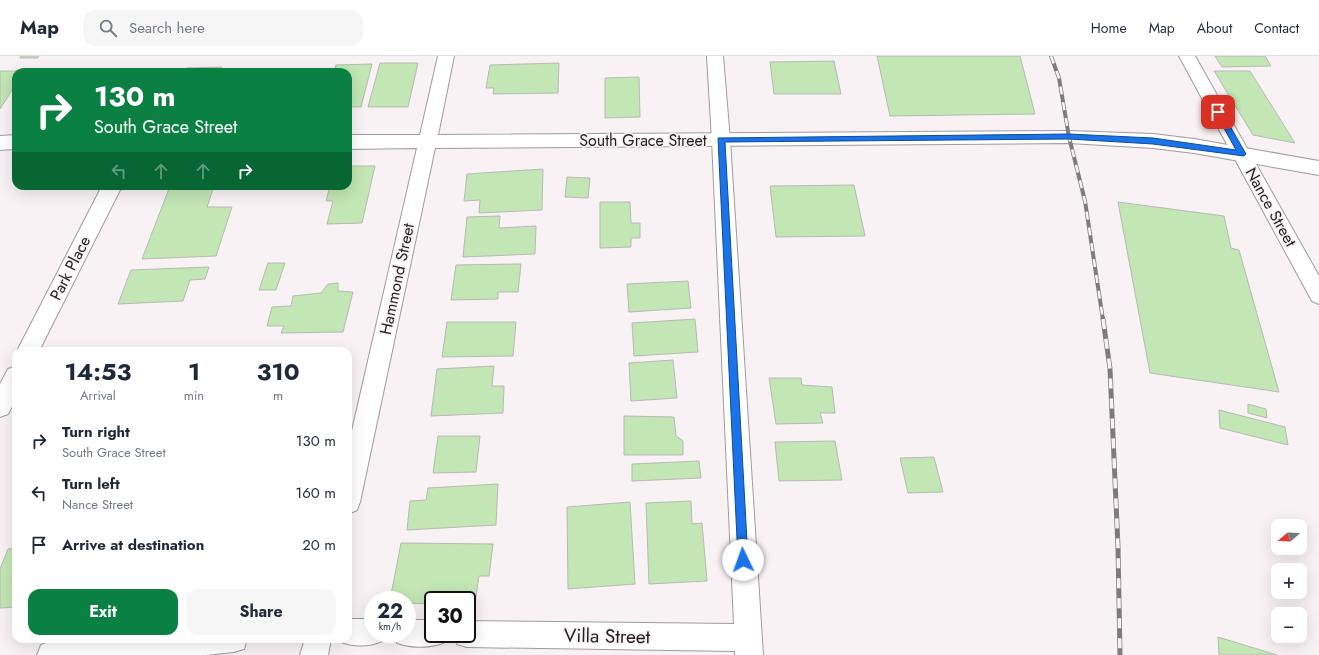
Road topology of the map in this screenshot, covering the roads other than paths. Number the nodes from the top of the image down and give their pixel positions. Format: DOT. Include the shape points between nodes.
graph roads {
  1 [pos="446,56"];
  2 [pos="715,56"];
  3 [pos="1187,56"];
  4 [pos="721,140"];
  5 [pos="12,142"];
  6 [pos="352,142"];
  7 [pos="428,142"];
  8 [pos="0,143"];
  9 [pos="1242,154"];
  10 [pos="1319,168"];
  11 [pos="110,190"];
  12 [pos="1319,295"];
  13 [pos="30,347"];
  14 [pos="12,384"];
  15 [pos="0,407"];
  16 [pos="352,484"];
  17 [pos="352,632"];
  18 [pos="364,632"];
  19 [pos="476,634"];
  20 [pos="188,643"];
  21 [pos="317,643"];
  22 [pos="748,647"];
  23 [pos="51,655"];
  24 [pos="314,655"];
  1 -- 7 [label="street, Hammond Street"];
  2 -- 4 [label="street"];
  3 -- 9 [label="street, Nance Street"];
  4 -- 7 [label="street, South Grace Street"];
  4 -- 9 [label="street, South Grace Street" via="1069,137 1153,141"];
  4 -- 22 [label="street"];
  5 -- 8 [label="street"];
  6 -- 7 [label="street, South Grace Street"];
  7 -- 16 [label="street, Hammond Street"];
  9 -- 10 [label="street, South Grace Street"];
  9 -- 12 [label="street, Nance Street"];
  11 -- 13 [label="street, Park Place"];
  14 -- 15 [label="street"];
  17 -- 18 [label="street"];
  19 -- 22 [label="street, Villa Street"];
  20 -- 23 [label="street"];
  21 -- 24 [label="street"];
}
